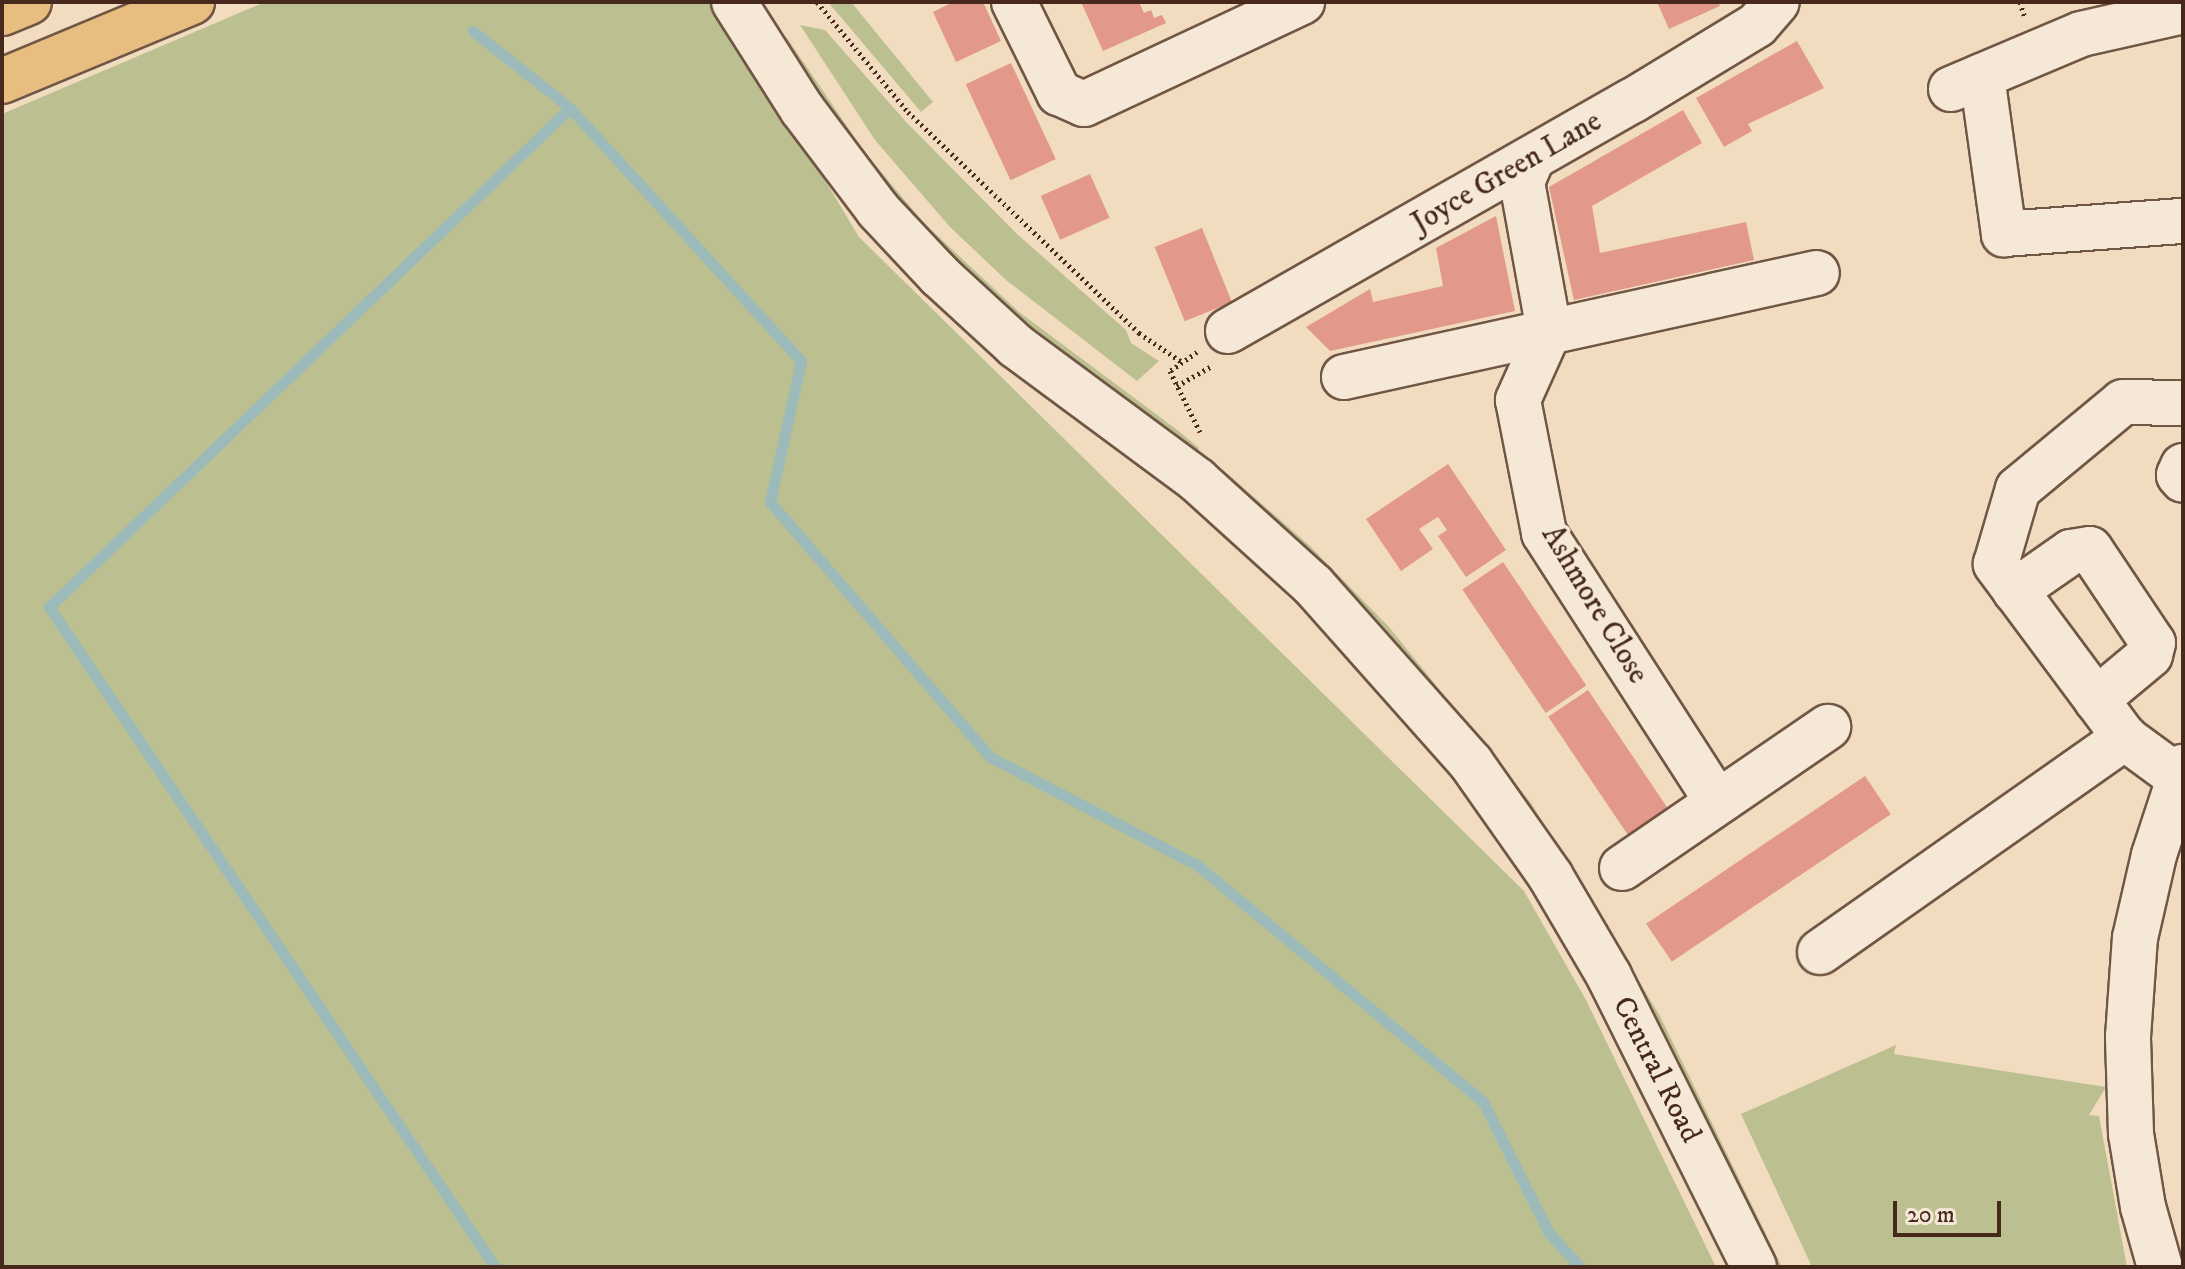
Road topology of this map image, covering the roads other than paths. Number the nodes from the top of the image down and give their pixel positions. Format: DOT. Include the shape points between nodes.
graph roads {
  1 [pos="29,2"];
  2 [pos="192,2"];
  3 [pos="1014,2"];
  4 [pos="1302,2"];
  5 [pos="1777,2"];
  6 [pos="746,10"];
  7 [pos="2183,11"];
  8 [pos="2,13"];
  9 [pos="2071,19"];
  10 [pos="2,81"];
  11 [pos="1531,161"];
  12 [pos="2183,221"];
  13 [pos="1817,273"];
  14 [pos="1228,331"];
  15 [pos="1549,331"];
  16 [pos="1344,377"];
  17 [pos="2183,403"];
  18 [pos="2183,466"];
  19 [pos="2183,480"];
  20 [pos="2015,591"];
  21 [pos="2096,700"];
  22 [pos="1828,727"];
  23 [pos="2125,738"];
  24 [pos="2180,772"];
  25 [pos="1717,801"];
  26 [pos="1622,868"];
  27 [pos="1820,952"];
  28 [pos="1754,1267"];
  29 [pos="2160,1267"];
  1 -- 8 [label="main road"];
  2 -- 10 [label="main road"];
  3 -- 4 [label="street" via="1059,93 1084,104"];
  5 -- 11 [label="street, Joyce Green Lane" via="1757,25"];
  6 -- 28 [label="street, Central Road" via="802,109 878,210 940,276 1016,346 1197,480 1313,585 1471,763 1551,877 1609,976"];
  7 -- 9 [label="street"];
  9 -- 12 [label="street" via="1967,82 2004,234"];
  11 -- 14 [label="street, Joyce Green Lane"];
  11 -- 15 [label="street" via="1522,182"];
  13 -- 15 [label="street"];
  15 -- 16 [label="street"];
  15 -- 25 [label="street, Ashmore Close" via="1518,400 1544,533"];
  17 -- 20 [label="street" via="2123,402 2018,489 1996,564"];
  18 -- 19 [label="street"];
  20 -- 21 [label="street"];
  20 -- 21 [label="street" via="2071,552 2090,549 2153,643 2150,655"];
  21 -- 23 [label="street"];
  22 -- 25 [label="street"];
  23 -- 24 [label="street"];
  23 -- 27 [label="street"];
  24 -- 29 [label="street" via="2135,938 2128,1037 2131,1134"];
  25 -- 26 [label="street"];
}
